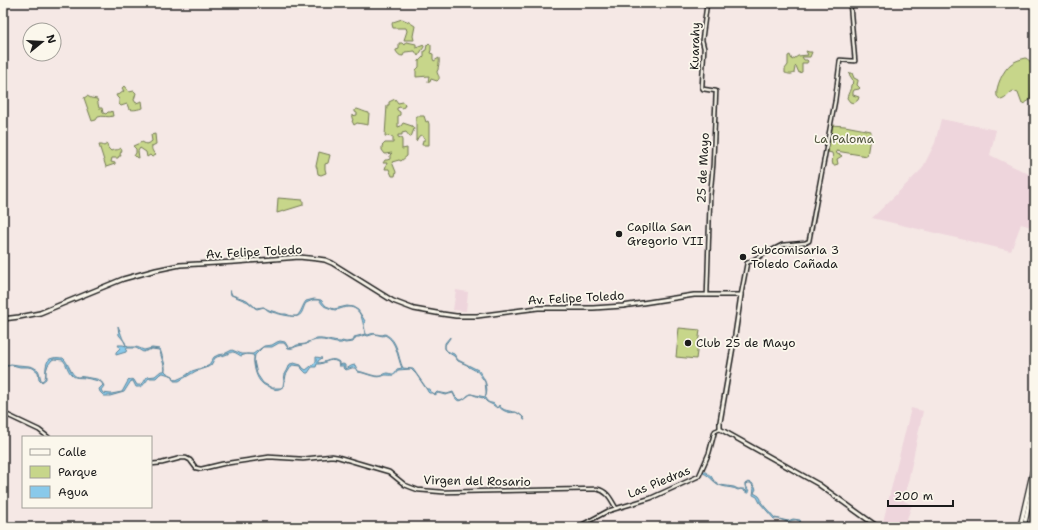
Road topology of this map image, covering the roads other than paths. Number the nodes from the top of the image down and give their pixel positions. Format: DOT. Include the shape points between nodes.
graph roads {
  1 [pos="707,3"];
  2 [pos="850,3"];
  3 [pos="716,91"];
  4 [pos="707,295"];
  5 [pos="741,295"];
  6 [pos="3,319"];
  7 [pos="3,413"];
  8 [pos="720,429"];
  9 [pos="47,436"];
  10 [pos="1035,461"];
  11 [pos="152,464"];
  12 [pos="1035,475"];
  13 [pos="616,508"];
  14 [pos="578,527"];
  15 [pos="878,527"];
  16 [pos="1020,527"];
  17 [pos="1024,527"];
  1 -- 3 [label="street, Kuarahy" via="702,40 702,87"];
  2 -- 5 [label="street" via="856,61 840,60 832,119 808,242 782,245 747,263"];
  3 -- 4 [label="street, 25 de Mayo"];
  4 -- 5 [label="main road, Av. Felipe Toledo"];
  4 -- 6 [label="main road, Av. Felipe Toledo" via="594,308 538,308 477,316 456,316 414,309 394,301 332,263 299,257 185,264 156,270 123,280 40,313"];
  5 -- 8 [label="main road"];
  7 -- 9 [label="street"];
  8 -- 13 [label="street, Las Piedras" via="715,431 699,476 656,495"];
  8 -- 15 [label="main road" via="818,484"];
  10 -- 16 [label="highway"];
  11 -- 13 [label="street, Virgen del Rosario" via="186,458 196,468 201,469 269,457 303,459 332,456 389,472 405,485 418,490 443,492 597,489 606,493"];
  12 -- 17 [label="highway"];
  13 -- 14 [label="street, Las Piedras"];
}
